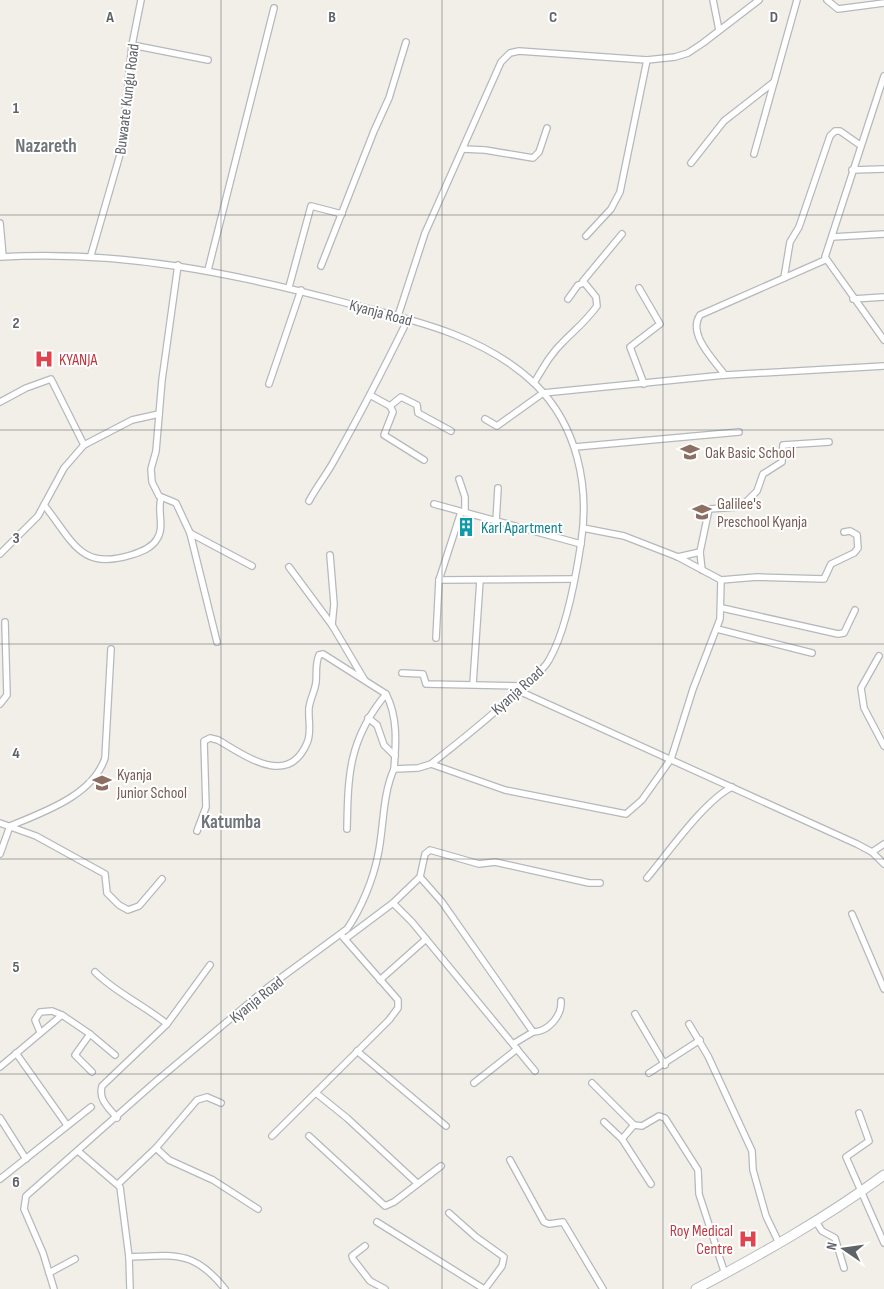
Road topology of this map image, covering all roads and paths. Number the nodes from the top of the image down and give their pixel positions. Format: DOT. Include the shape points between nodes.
graph roads {
  1 [pos="141,0"];
  2 [pos="713,0"];
  3 [pos="759,0"];
  4 [pos="797,0"];
  5 [pos="827,0"];
  6 [pos="884,3"];
  7 [pos="274,8"];
  8 [pos="720,30"];
  9 [pos="406,42"];
  10 [pos="132,45"];
  11 [pos="208,60"];
  12 [pos="647,60"];
  13 [pos="884,76"];
  14 [pos="774,82"];
  15 [pos="547,128"];
  16 [pos="860,145"];
  17 [pos="463,149"];
  18 [pos="754,154"];
  19 [pos="691,163"];
  20 [pos="884,169"];
  21 [pos="852,170"];
  22 [pos="342,214"];
  23 [pos="0,223"];
  24 [pos="622,234"];
  25 [pos="884,234"];
  26 [pos="586,236"];
  27 [pos="832,238"];
  28 [pos="91,256"];
  29 [pos="1,257"];
  30 [pos="825,260"];
  31 [pos="178,265"];
  32 [pos="321,266"];
  33 [pos="208,270"];
  34 [pos="784,278"];
  35 [pos="584,283"];
  36 [pos="289,287"];
  37 [pos="640,288"];
  38 [pos="301,290"];
  39 [pos="884,297"];
  40 [pos="568,299"];
  41 [pos="853,299"];
  42 [pos="398,316"];
  43 [pos="408,319"];
  44 [pos="884,340"];
  45 [pos="884,366"];
  46 [pos="725,375"];
  47 [pos="534,383"];
  48 [pos="269,384"];
  49 [pos="644,384"];
  50 [pos="543,392"];
  51 [pos="370,395"];
  52 [pos="0,402"];
  53 [pos="390,406"];
  54 [pos="159,414"];
  55 [pos="485,419"];
  56 [pos="451,431"];
  57 [pos="739,432"];
  58 [pos="829,442"];
  59 [pos="84,445"];
  60 [pos="575,447"];
  61 [pos="424,460"];
  62 [pos="459,479"];
  63 [pos="498,488"];
  64 [pos="161,498"];
  65 [pos="309,501"];
  66 [pos="434,504"];
  67 [pos="44,505"];
  68 [pos="463,513"];
  69 [pos="496,522"];
  70 [pos="583,528"];
  71 [pos="844,532"];
  72 [pos="190,533"];
  73 [pos="581,544"];
  74 [pos="700,552"];
  75 [pos="0,554"];
  76 [pos="330,556"];
  77 [pos="678,557"];
  78 [pos="252,566"];
  79 [pos="289,567"];
  80 [pos="702,570"];
  81 [pos="574,579"];
  82 [pos="439,580"];
  83 [pos="480,580"];
  84 [pos="721,580"];
  85 [pos="722,608"];
  86 [pos="855,610"];
  87 [pos="5,622"];
  88 [pos="332,625"];
  89 [pos="717,629"];
  90 [pos="436,638"];
  91 [pos="217,642"];
  92 [pos="111,649"];
  93 [pos="812,653"];
  94 [pos="879,656"];
  95 [pos="402,672"];
  96 [pos="364,679"];
  97 [pos="473,684"];
  98 [pos="524,686"];
  99 [pos="519,691"];
  100 [pos="386,694"];
  101 [pos="0,704"];
  102 [pos="368,718"];
  103 [pos="884,746"];
  104 [pos="395,756"];
  105 [pos="671,759"];
  106 [pos="431,764"];
  107 [pos="394,768"];
  108 [pos="732,787"];
  109 [pos="0,823"];
  110 [pos="10,826"];
  111 [pos="347,829"];
  112 [pos="197,831"];
  113 [pos="884,844"];
  114 [pos="872,852"];
  115 [pos="0,854"];
  116 [pos="884,864"];
  117 [pos="420,877"];
  118 [pos="646,878"];
  119 [pos="162,879"];
  120 [pos="600,883"];
  121 [pos="393,903"];
  122 [pos="852,914"];
  123 [pos="343,937"];
  124 [pos="426,940"];
  125 [pos="210,965"];
  126 [pos="95,972"];
  127 [pos="380,980"];
  128 [pos="884,989"];
  129 [pos="561,1001"];
  130 [pos="635,1014"];
  131 [pos="62,1015"];
  132 [pos="167,1024"];
  133 [pos="689,1024"];
  134 [pos="40,1032"];
  135 [pos="533,1032"];
  136 [pos="90,1034"];
  137 [pos="700,1040"];
  138 [pos="515,1046"];
  139 [pos="358,1051"];
  140 [pos="16,1053"];
  141 [pos="116,1055"];
  142 [pos="666,1065"];
  143 [pos="0,1067"];
  144 [pos="535,1071"];
  145 [pos="92,1072"];
  146 [pos="649,1073"];
  147 [pos="474,1083"];
  148 [pos="592,1084"];
  149 [pos="316,1093"];
  150 [pos="221,1103"];
  151 [pos="92,1107"];
  152 [pos="859,1113"];
  153 [pos="0,1118"];
  154 [pos="117,1118"];
  155 [pos="604,1122"];
  156 [pos="67,1125"];
  157 [pos="634,1125"];
  158 [pos="446,1126"];
  159 [pos="272,1136"];
  160 [pos="309,1136"];
  161 [pos="622,1139"];
  162 [pos="156,1148"];
  163 [pos="78,1151"];
  164 [pos="26,1159"];
  165 [pos="510,1160"];
  166 [pos="441,1166"];
  167 [pos="884,1175"];
  168 [pos="1,1178"];
  169 [pos="418,1183"];
  170 [pos="118,1184"];
  171 [pos="651,1184"];
  172 [pos="862,1192"];
  173 [pos="258,1210"];
  174 [pos="449,1213"];
  175 [pos="815,1220"];
  176 [pos="377,1222"];
  177 [pos="779,1243"];
  178 [pos="884,1243"];
  179 [pos="365,1246"];
  180 [pos="129,1257"];
  181 [pos="75,1259"];
  182 [pos="844,1268"];
  183 [pos="49,1272"];
  184 [pos="725,1274"];
  185 [pos="54,1289"];
  186 [pos="130,1289"];
  187 [pos="225,1289"];
  188 [pos="385,1289"];
  189 [pos="484,1289"];
  190 [pos="603,1289"];
  191 [pos="696,1289"];
  1 -- 10 [label="street, Buwaate Kungu Road"];
  2 -- 8 [label="street"];
  3 -- 8 [label="street"];
  4 -- 14 [label="street"];
  5 -- 6 [label="street" via="838,10"];
  7 -- 33 [label="street"];
  8 -- 12 [label="street" via="688,53"];
  9 -- 22 [label="street" via="389,98"];
  10 -- 11 [label="street"];
  10 -- 28 [label="street, Buwaate Kungu Road" via="121,150"];
  12 -- 17 [label="street" via="510,53 501,62"];
  12 -- 26 [label="street" via="620,192 611,209"];
  13 -- 16 [label="street"];
  14 -- 18 [label="street"];
  14 -- 19 [label="street" via="724,121"];
  15 -- 17 [label="street" via="539,152 533,158"];
  16 -- 21 [label="street"];
  16 -- 34 [label="street" via="840,131 830,136 799,227 790,242"];
  17 -- 42 [label="street" via="425,233"];
  20 -- 21 [label="street"];
  21 -- 27 [label="street"];
  22 -- 32 [label="street"];
  22 -- 36 [label="street" via="311,206"];
  23 -- 29 [label="street"];
  24 -- 35 [label="street" via="584,278"];
  25 -- 27 [label="street"];
  27 -- 30 [label="street"];
  28 -- 29 [label="street, Kyanja Road"];
  28 -- 31 [label="street, Kyanja Road"];
  30 -- 34 [label="street"];
  30 -- 41 [label="street"];
  31 -- 33 [label="street, Kyanja Road"];
  31 -- 54 [label="street"];
  33 -- 36 [label="street, Kyanja Road"];
  34 -- 46 [label="street" via="704,312 697,319 698,336"];
  35 -- 40 [label="street" via="578,285"];
  35 -- 47 [label="street" via="596,297 596,306 548,359"];
  36 -- 38 [label="street, Kyanja Road"];
  37 -- 49 [label="street" via="660,324 630,347"];
  38 -- 42 [label="street, Kyanja Road"];
  38 -- 48 [label="street"];
  39 -- 41 [label="street"];
  41 -- 44 [label="street"];
  42 -- 43 [label="street, Kyanja Road"];
  43 -- 47 [label="street, Kyanja Road" via="465,340 512,366"];
  43 -- 51 [label="street"];
  45 -- 46 [label="street"];
  46 -- 49 [label="street"];
  47 -- 50 [label="street, Kyanja Road"];
  49 -- 50 [label="street"];
  50 -- 55 [label="street" via="497,426"];
  50 -- 60 [label="street, Kyanja Road" via="558,412"];
  51 -- 53 [label="street"];
  51 -- 65 [label="street"];
  52 -- 59 [label="street" via="51,379"];
  53 -- 56 [label="street" via="401,397 418,406 418,413"];
  53 -- 61 [label="street" via="393,412 384,435"];
  54 -- 59 [label="street" via="132,420"];
  54 -- 64 [label="street" via="151,475"];
  57 -- 60 [label="street"];
  58 -- 74 [label="street" via="783,445 782,462 763,474 753,496 737,506 709,509"];
  59 -- 67 [label="street" via="68,460"];
  60 -- 70 [label="street, Kyanja Road" via="583,494"];
  62 -- 68 [label="street" via="465,497"];
  63 -- 69 [label="street"];
  64 -- 67 [label="street" via="160,532 153,544 138,553 112,560 94,559 84,554"];
  64 -- 72 [label="street" via="176,503"];
  66 -- 68 [label="street"];
  67 -- 75 [label="street" via="31,525"];
  68 -- 69 [label="street"];
  68 -- 82 [label="street"];
  69 -- 73 [label="street"];
  70 -- 73 [label="street, Kyanja Road"];
  70 -- 77 [label="street" via="612,532"];
  71 -- 84 [label="street" via="857,535 858,548 831,564 824,579 757,577"];
  72 -- 78 [label="street"];
  72 -- 91 [label="street"];
  73 -- 81 [label="street, Kyanja Road"];
  74 -- 77 [label="street"];
  74 -- 80 [label="street"];
  76 -- 88 [label="street" via="334,604"];
  77 -- 80 [label="street"];
  79 -- 88 [label="street"];
  80 -- 84 [label="street"];
  81 -- 83 [label="street"];
  81 -- 98 [label="street, Kyanja Road" via="553,652 543,668"];
  82 -- 83 [label="street"];
  82 -- 90 [label="street"];
  83 -- 97 [label="street"];
  84 -- 85 [label="street"];
  85 -- 86 [label="street" via="838,634 844,633"];
  85 -- 89 [label="street"];
  87 -- 101 [label="street" via="7,696"];
  88 -- 96 [label="street"];
  89 -- 93 [label="street"];
  89 -- 105 [label="street" via="693,689"];
  92 -- 110 [label="street" via="106,758 102,767 93,780 75,795"];
  94 -- 103 [label="street" via="861,688 864,708"];
  95 -- 97 [label="street" via="423,674 426,684"];
  96 -- 100 [label="street"];
  96 -- 112 [label="street" via="350,673 328,655 319,655 307,743 294,760 281,766 262,764 218,740 207,738 204,745 206,807"];
  97 -- 98 [label="street"];
  98 -- 99 [label="street, Kyanja Road"];
  99 -- 105 [label="street"];
  99 -- 106 [label="street, Kyanja Road"];
  100 -- 102 [label="street"];
  100 -- 104 [label="street, Kyanja Road" via="395,720"];
  102 -- 104 [label="street" via="377,725 384,744"];
  102 -- 111 [label="street" via="356,743"];
  104 -- 107 [label="street, Kyanja Road"];
  105 -- 106 [label="street" via="642,800 626,814 505,790"];
  105 -- 108 [label="street"];
  106 -- 107 [label="street" via="418,768"];
  107 -- 123 [label="street, Kyanja Road" via="386,794 374,872"];
  108 -- 114 [label="street"];
  108 -- 118 [label="street" via="722,791"];
  109 -- 110 [label="street"];
  110 -- 115 [label="street"];
  110 -- 119 [label="street" via="56,846 105,874 107,892 124,908 134,910"];
  113 -- 114 [label="street"];
  114 -- 116 [label="street"];
  117 -- 120 [label="street" via="425,854 433,850 479,864 495,862"];
  117 -- 121 [label="street"];
  117 -- 135 [label="street" via="442,902"];
  121 -- 123 [label="street"];
  121 -- 124 [label="street"];
  122 -- 128 [label="street"];
  123 -- 127 [label="street"];
  123 -- 154 [label="street, Kyanja Road" via="267,988"];
  124 -- 127 [label="street"];
  124 -- 138 [label="street"];
  125 -- 132 [label="street"];
  126 -- 132 [label="street"];
  127 -- 139 [label="street" via="398,1000 398,1008"];
  129 -- 135 [label="street" via="560,1010 550,1024 544,1030"];
  130 -- 142 [label="street"];
  131 -- 134 [label="street"];
  131 -- 134 [label="street" via="52,1011 40,1012 35,1020"];
  131 -- 136 [label="street"];
  132 -- 154 [label="street" via="102,1086 103,1101"];
  133 -- 137 [label="street"];
  134 -- 140 [label="street"];
  135 -- 138 [label="street"];
  136 -- 141 [label="street"];
  136 -- 145 [label="street" via="75,1055"];
  137 -- 142 [label="street"];
  137 -- 177 [label="street" via="752,1151 753,1170 766,1216"];
  138 -- 144 [label="street"];
  138 -- 147 [label="street"];
  139 -- 149 [label="street"];
  139 -- 158 [label="street"];
  140 -- 143 [label="street"];
  140 -- 156 [label="street"];
  142 -- 146 [label="street"];
  148 -- 157 [label="street"];
  149 -- 159 [label="street"];
  149 -- 169 [label="street"];
  150 -- 162 [label="street" via="207,1097 197,1100"];
  151 -- 156 [label="street"];
  152 -- 172 [label="street" via="869,1141 846,1157"];
  153 -- 164 [label="street"];
  154 -- 163 [label="street, Kyanja Road"];
  155 -- 161 [label="street"];
  156 -- 164 [label="street"];
  157 -- 161 [label="street"];
  157 -- 184 [label="street" via="642,1126 663,1116 698,1170 699,1194"];
  160 -- 169 [label="street" via="385,1206"];
  161 -- 171 [label="street"];
  162 -- 170 [label="street"];
  162 -- 173 [label="street" via="169,1160 213,1180"];
  163 -- 170 [label="street"];
  163 -- 183 [label="street, Kyanja Road" via="26,1196 24,1210"];
  164 -- 168 [label="street"];
  165 -- 190 [label="street" via="544,1222 564,1222"];
  166 -- 169 [label="street"];
  167 -- 172 [label="main road"];
  170 -- 180 [label="street" via="123,1199"];
  172 -- 175 [label="main road"];
  172 -- 178 [label="street"];
  174 -- 189 [label="street" via="504,1257 502,1266"];
  175 -- 177 [label="main road"];
  175 -- 182 [label="street" via="822,1231 835,1238"];
  176 -- 189 [label="street"];
  177 -- 184 [label="main road"];
  179 -- 188 [label="street" via="352,1256 353,1259 370,1281"];
  180 -- 186 [label="street"];
  180 -- 187 [label="street" via="167,1256 192,1260 211,1272"];
  181 -- 183 [label="street"];
  183 -- 185 [label="street, Kyanja Road"];
  184 -- 191 [label="main road"];
}
